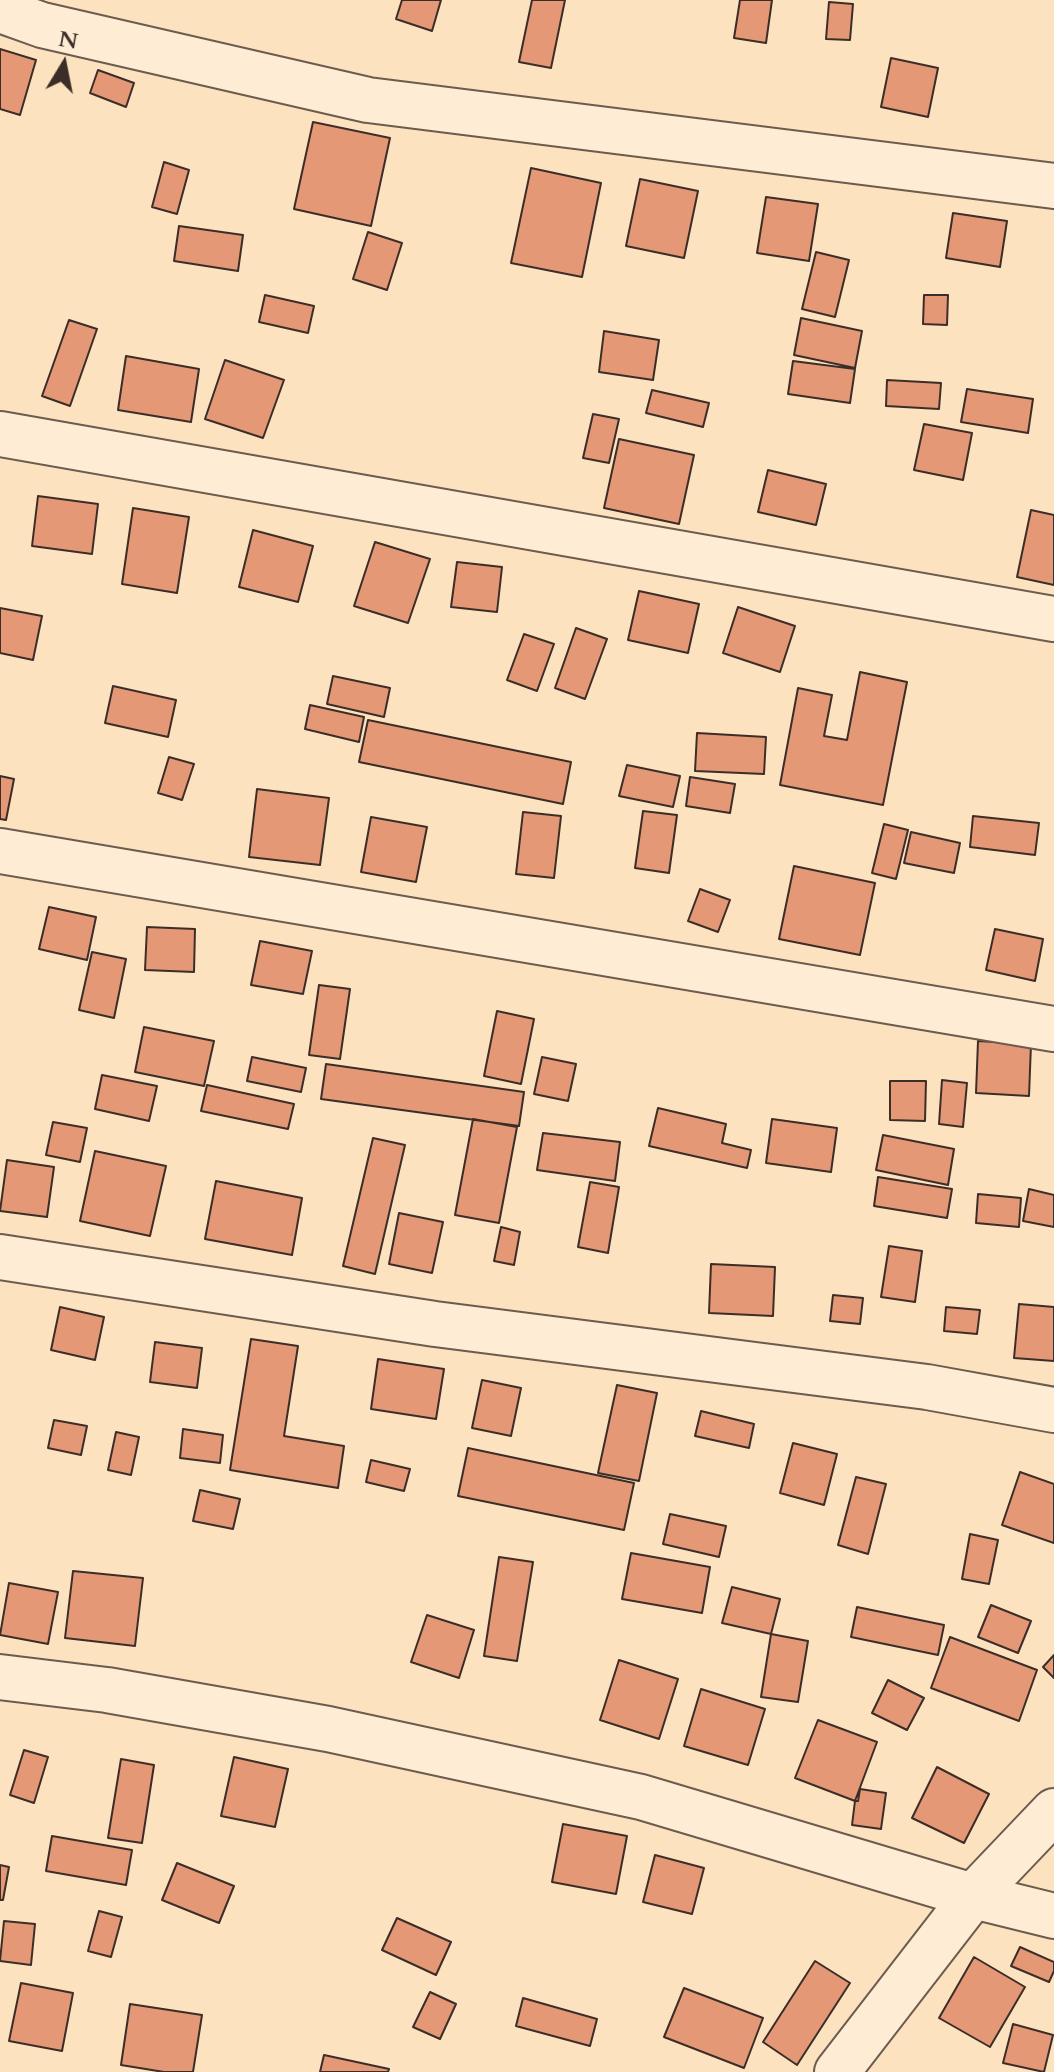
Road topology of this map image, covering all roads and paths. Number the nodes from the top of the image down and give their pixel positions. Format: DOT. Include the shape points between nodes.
graph roads {
  1 [pos="0,10"];
  2 [pos="1054,186"];
  3 [pos="0,434"];
  4 [pos="1054,619"];
  5 [pos="0,851"];
  6 [pos="1054,1029"];
  7 [pos="0,1257"];
  8 [pos="1054,1410"];
  9 [pos="0,1677"];
  10 [pos="1054,1811"];
  11 [pos="973,1896"];
  12 [pos="1054,1916"];
  13 [pos="837,2072"];
  1 -- 2 [label="street" via="42,25 368,100"];
  3 -- 4 [label="street"];
  5 -- 6 [label="street"];
  7 -- 8 [label="street" via="435,1324 927,1387"];
  9 -- 11 [label="street" via="328,1729 641,1797"];
  10 -- 11 [label="street"];
  11 -- 12 [label="street"];
  11 -- 13 [label="street"];
}
